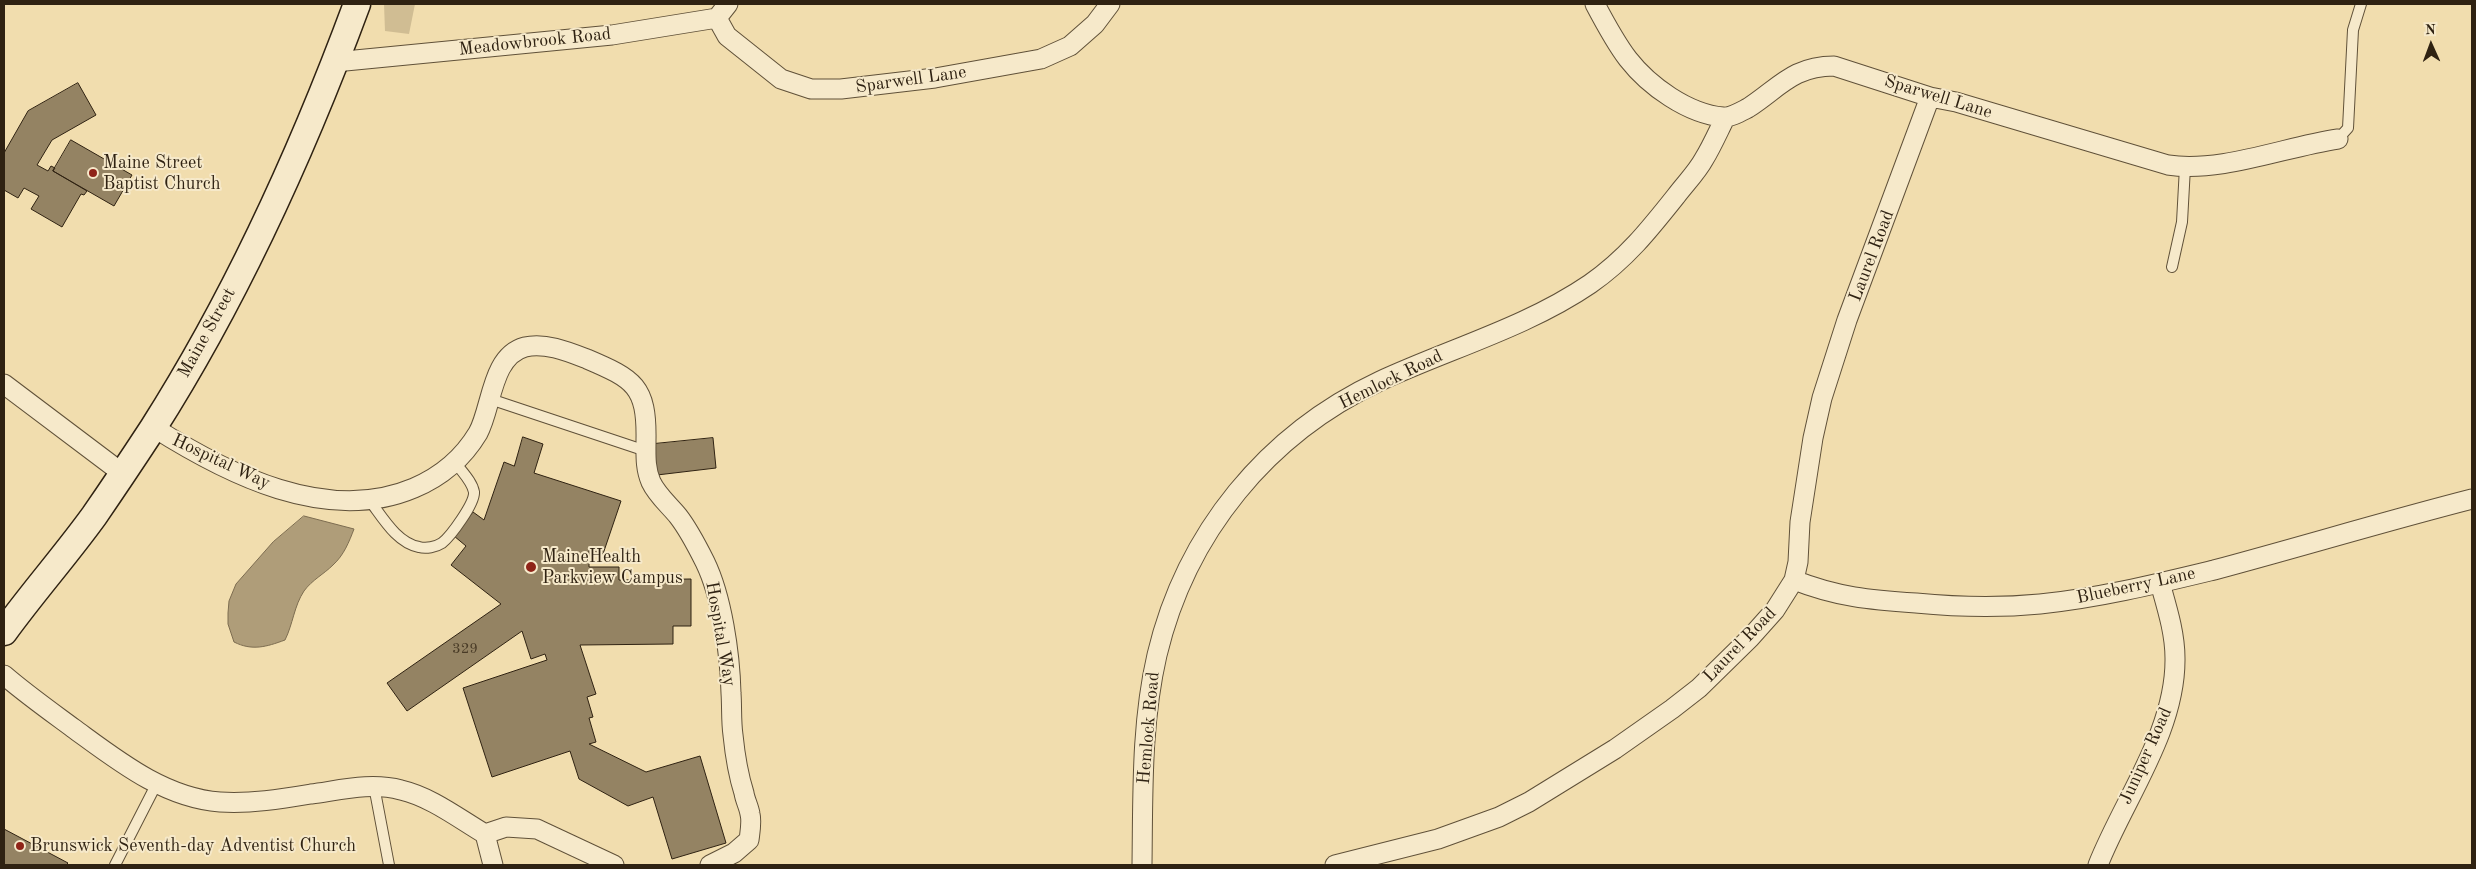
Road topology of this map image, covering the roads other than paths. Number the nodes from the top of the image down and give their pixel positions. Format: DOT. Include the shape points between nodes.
graph roads {
  1 [pos="357,4"];
  2 [pos="1110,4"];
  3 [pos="1595,4"];
  4 [pos="2361,4"];
  5 [pos="722,11"];
  6 [pos="335,62"];
  7 [pos="1930,97"];
  8 [pos="1725,118"];
  9 [pos="2338,139"];
  10 [pos="2185,167"];
  11 [pos="2172,267"];
  12 [pos="4,384"];
  13 [pos="490,400"];
  14 [pos="153,427"];
  15 [pos="646,451"];
  16 [pos="455,462"];
  17 [pos="122,473"];
  18 [pos="2472,498"];
  19 [pos="370,501"];
  20 [pos="1794,580"];
  21 [pos="2160,584"];
  22 [pos="4,632"];
  23 [pos="4,675"];
  24 [pos="157,783"];
  25 [pos="374,786"];
  26 [pos="485,834"];
  27 [pos="114,865"];
  28 [pos="389,865"];
  29 [pos="494,865"];
  30 [pos="614,865"];
  31 [pos="710,865"];
  32 [pos="1142,865"];
  33 [pos="1335,865"];
  34 [pos="2098,865"];
  1 -- 6 [label="street, Maine Street"];
  2 -- 5 [label="street, Sparwell Lane" via="1095,24 1070,46 1041,59 935,78 841,89 811,89 781,78 726,36"];
  3 -- 8 [label="street" via="1628,59 1652,83 1692,110"];
  4 -- 9 [label="lane" via="2353,30 2348,128"];
  5 -- 6 [label="street, Meadowbrook Road" via="612,35"];
  6 -- 14 [label="street, Maine Street" via="248,259 212,330"];
  7 -- 8 [label="street, Sparwell Lane" via="1834,66 1818,66 1785,79 1747,108"];
  7 -- 10 [label="street, Sparwell Lane" via="2168,165"];
  7 -- 20 [label="street, Laurel Road" via="1847,320 1822,398 1800,522"];
  8 -- 32 [label="street, Hemlock Road" via="1704,161 1644,237 1590,284 1551,306 1350,397 1294,435 1243,483 1220,512 1200,545 1157,653 1145,734"];
  9 -- 10 [label="street, Sparwell Lane"];
  10 -- 11 [label="lane" via="2182,222"];
  12 -- 17 [label="street"];
  13 -- 15 [label="lane"];
  13 -- 15 [label="street, Hospital Way" via="497,376 507,359 522,348 539,346 572,353 632,382 643,399"];
  13 -- 16 [label="street, Hospital Way" via="478,433"];
  14 -- 17 [label="street, Maine Street"];
  14 -- 19 [label="street, Hospital Way" via="218,464 278,488 339,501"];
  15 -- 31 [label="street, Hospital Way" via="652,483 687,528 706,563 726,647 732,732 751,816 749,840 734,853"];
  16 -- 19 [label="street, Hospital Way" via="429,482 400,494"];
  16 -- 19 [label="lane" via="474,492 472,502 442,544 419,547 397,536"];
  17 -- 22 [label="street, Maine Street" via="94,516"];
  18 -- 21 [label="street, Blueberry Lane"];
  20 -- 21 [label="street, Blueberry Lane" via="1835,594 1866,599 1976,606 2039,604"];
  20 -- 33 [label="street, Laurel Road" via="1775,610 1699,688 1615,749 1499,817 1438,839"];
  21 -- 34 [label="street, Juniper Road" via="2174,638 2171,699 2159,736"];
  23 -- 24 [label="street" via="90,740"];
  24 -- 25 [label="street" via="174,792 219,802 250,802"];
  24 -- 27 [label="lane"];
  25 -- 26 [label="street" via="419,795"];
  25 -- 28 [label="lane"];
  26 -- 29 [label="street"];
  26 -- 30 [label="street" via="506,827 537,829"];
}
